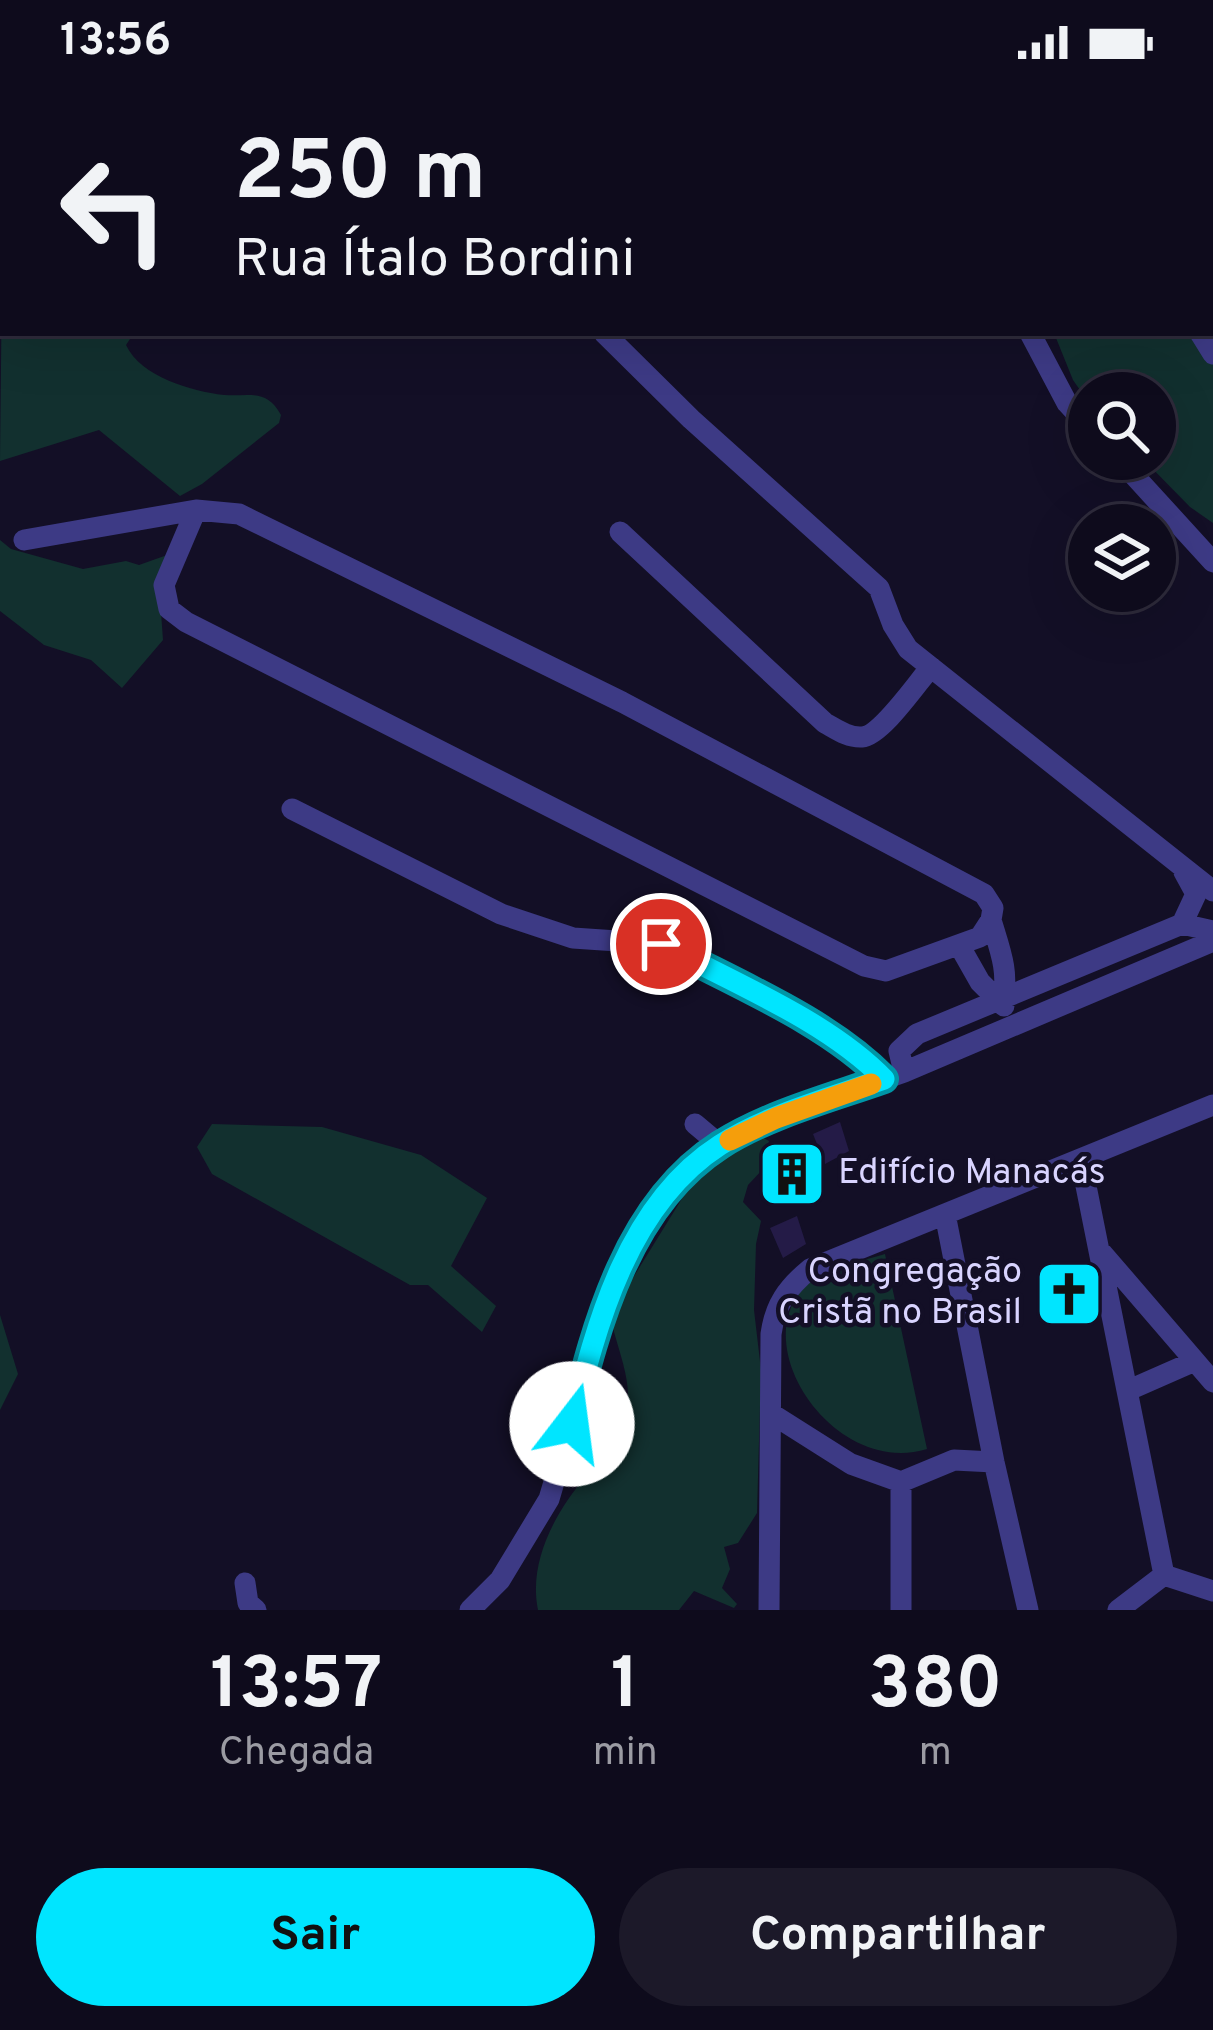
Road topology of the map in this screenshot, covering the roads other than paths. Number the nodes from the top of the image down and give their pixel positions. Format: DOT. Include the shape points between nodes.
graph roads {
  1 [pos="607,336"];
  2 [pos="1032,336"];
  3 [pos="1068,405"];
  4 [pos="1137,480"];
  5 [pos="196,510"];
  6 [pos="620,532"];
  7 [pos="24,540"];
  8 [pos="1213,562"];
  9 [pos="931,667"];
  10 [pos="292,809"];
  11 [pos="1182,868"];
  12 [pos="1213,891"];
  13 [pos="991,920"];
  14 [pos="1182,924"];
  15 [pos="1213,931"];
  16 [pos="1213,941"];
  17 [pos="958,945"];
  18 [pos="1002,1000"];
  19 [pos="1012,1026"];
  20 [pos="894,1076"];
  21 [pos="1213,1105"];
  22 [pos="695,1124"];
  23 [pos="720,1145"];
  24 [pos="1081,1161"];
  25 [pos="945,1214"];
  26 [pos="1097,1248"];
  27 [pos="1195,1361"];
  28 [pos="772,1382"];
  29 [pos="1213,1382"];
  30 [pos="1130,1390"];
  31 [pos="772,1414"];
  32 [pos="806,1436"];
  33 [pos="772,1456"];
  34 [pos="994,1462"];
  35 [pos="901,1482"];
  36 [pos="1164,1575"];
  37 [pos="244,1583"];
  38 [pos="1213,1591"];
  39 [pos="256,1610"];
  40 [pos="470,1610"];
  41 [pos="770,1610"];
  42 [pos="901,1610"];
  43 [pos="1028,1610"];
  44 [pos="1118,1610"];
  1 -- 9 [label="street" via="879,589 908,649"];
  2 -- 3 [label="street"];
  4 -- 8 [label="street"];
  5 -- 7 [label="street"];
  5 -- 13 [label="street" via="239,514 622,701 983,894"];
  5 -- 17 [label="street" via="164,585 170,609 186,622 864,966 886,971"];
  6 -- 9 [label="street" via="843,733 875,733"];
  9 -- 11 [label="street"];
  10 -- 20 [label="street" via="501,914 573,938 661,944"];
  11 -- 12 [label="street"];
  11 -- 14 [label="street" via="1196,894"];
  13 -- 17 [label="street" via="980,937"];
  13 -- 18 [label="street" via="1004,968"];
  14 -- 15 [label="street"];
  14 -- 18 [label="street"];
  16 -- 19 [label="street"];
  17 -- 18 [label="street"];
  18 -- 19 [label="street"];
  18 -- 20 [label="street" via="908,1039"];
  19 -- 20 [label="street"];
  20 -- 23 [label="street"];
  21 -- 24 [label="street"];
  22 -- 23 [label="street"];
  23 -- 40 [label="street" via="679,1179 637,1237 610,1293 549,1499 500,1580"];
  24 -- 25 [label="street"];
  24 -- 26 [label="street"];
  25 -- 28 [label="street" via="810,1269 790,1286 773,1320"];
  25 -- 34 [label="street"];
  26 -- 27 [label="street"];
  26 -- 30 [label="street"];
  27 -- 29 [label="street"];
  27 -- 30 [label="street"];
  28 -- 31 [label="street"];
  28 -- 32 [label="street"];
  30 -- 36 [label="street"];
  31 -- 32 [label="street"];
  31 -- 33 [label="street"];
  32 -- 33 [label="street"];
  32 -- 35 [label="street"];
  33 -- 41 [label="street"];
  34 -- 35 [label="street" via="954,1460"];
  34 -- 43 [label="street"];
  35 -- 42 [label="street"];
  36 -- 38 [label="street"];
  36 -- 44 [label="street"];
  37 -- 39 [label="street"];
}
